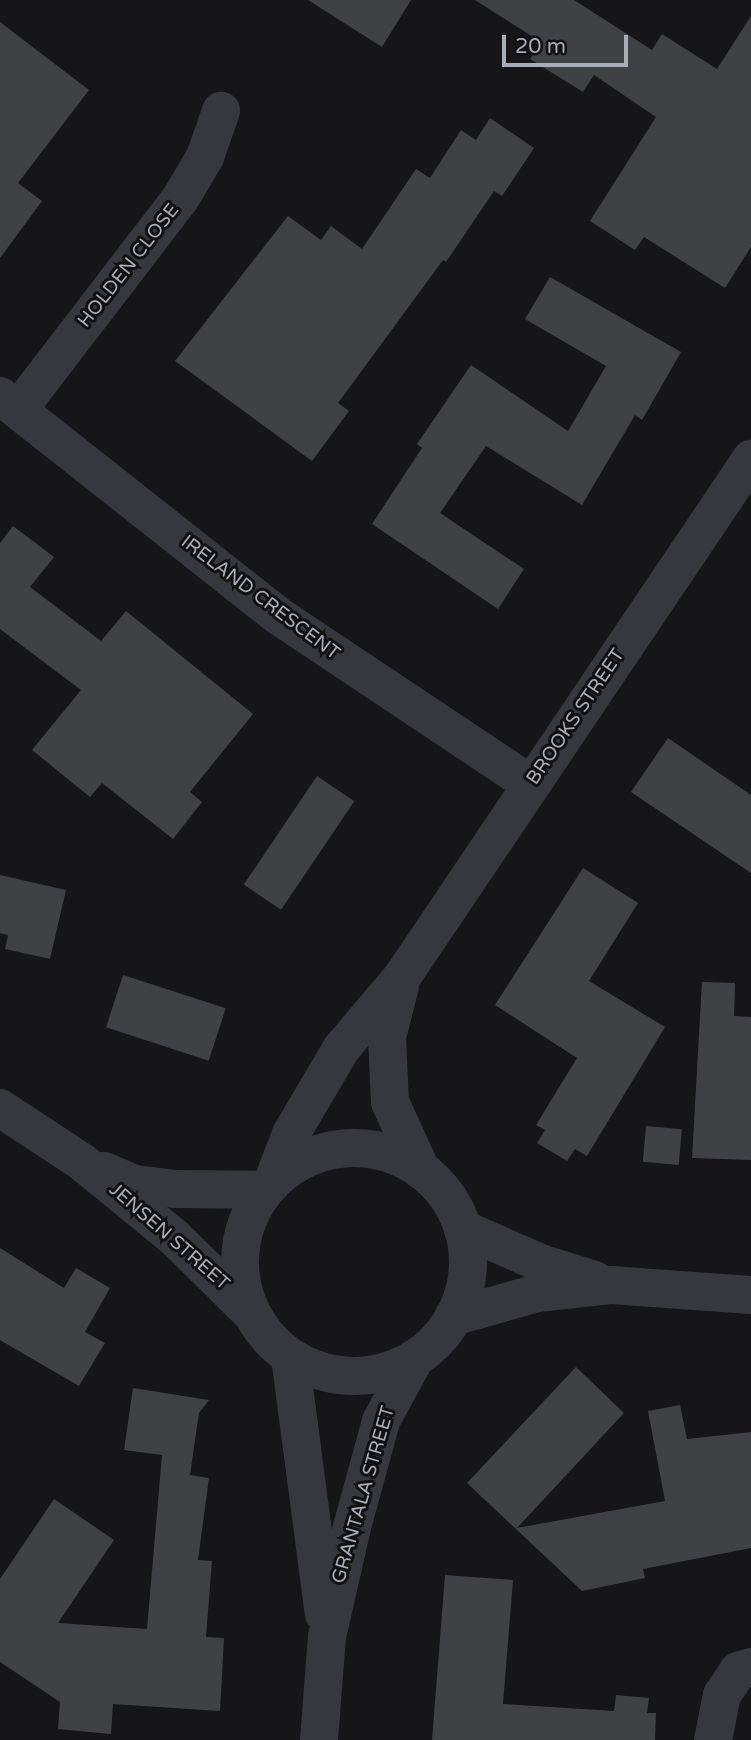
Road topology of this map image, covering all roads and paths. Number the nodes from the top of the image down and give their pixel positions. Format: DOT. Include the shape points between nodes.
graph roads {
  1 [pos="221,111"];
  2 [pos="9,403"];
  3 [pos="751,459"];
  4 [pos="530,784"];
  5 [pos="402,977"];
  6 [pos="0,1108"];
  7 [pos="82,1162"];
  8 [pos="421,1170"];
  9 [pos="268,1186"];
  10 [pos="463,1229"];
  11 [pos="611,1285"];
  12 [pos="751,1295"];
  13 [pos="252,1316"];
  14 [pos="453,1317"];
  15 [pos="290,1357"];
  16 [pos="415,1359"];
  17 [pos="327,1637"];
  18 [pos="751,1667"];
  19 [pos="320,1740"];
  20 [pos="713,1740"];
  1 -- 2 [label="street, HOLDEN CLOSE" via="205,157 180,199"];
  2 -- 4 [label="street, IRELAND CRESCENT" via="277,615"];
  3 -- 4 [label="street, BROOKS STREET"];
  4 -- 5 [label="street, BROOKS STREET"];
  5 -- 8 [label="street, BROOKS STREET" via="387,1037 387,1074 390,1102"];
  5 -- 9 [label="street, BROOKS STREET" via="341,1049 291,1134"];
  6 -- 7 [label="street, JENSEN STREET"];
  7 -- 9 [label="street, JENSEN STREET" via="135,1184 225,1192"];
  7 -- 13 [label="street, JENSEN STREET" via="210,1268"];
  8 -- 9 [label="street" via="372,1149 335,1149 301,1160"];
  8 -- 10 [label="street" via="447,1196"];
  9 -- 13 [label="street" via="241,1241 241,1280"];
  10 -- 11 [label="street" via="543,1264"];
  10 -- 14 [label="street" via="465,1283"];
  11 -- 12 [label="street"];
  11 -- 14 [label="street" via="537,1293"];
  13 -- 15 [label="street"];
  14 -- 16 [label="street"];
  15 -- 16 [label="street" via="342,1376 380,1373"];
  15 -- 17 [label="street, GRANTALA STREET"];
  16 -- 17 [label="street, GRANTALA STREET" via="381,1422"];
  17 -- 19 [label="street, GRANTALA STREET"];
  18 -- 20 [label="street" via="738,1671 722,1695"];
}
